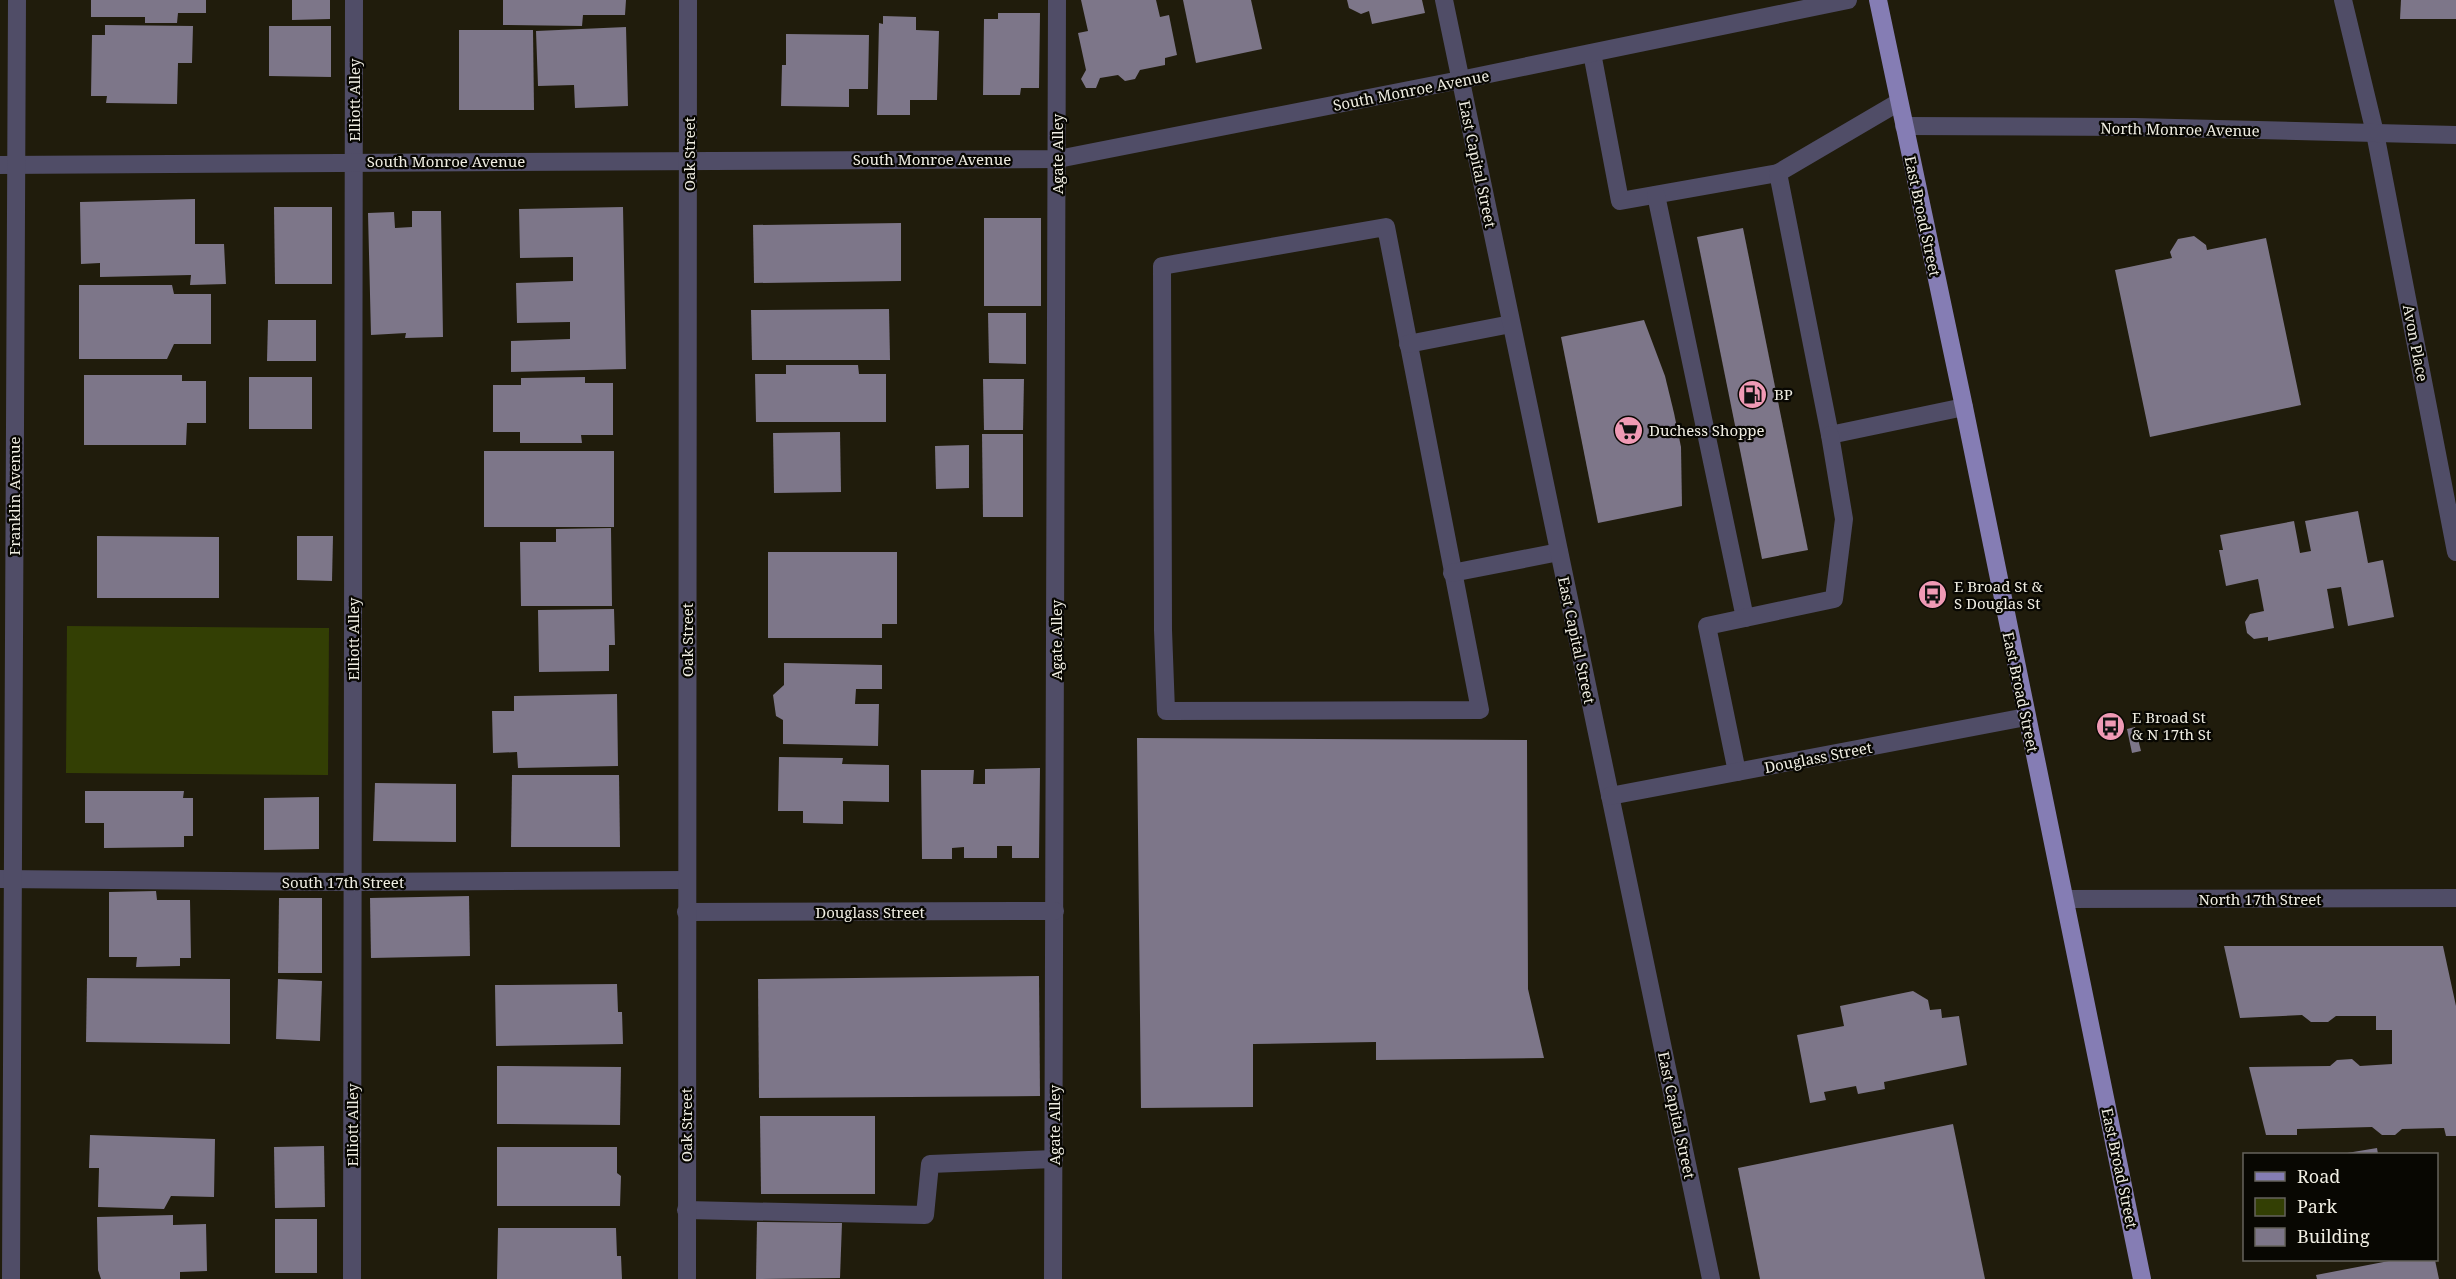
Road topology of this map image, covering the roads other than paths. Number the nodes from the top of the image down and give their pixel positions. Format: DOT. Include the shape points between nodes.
graph roads {
  1 [pos="17,0"];
  2 [pos="354,0"];
  3 [pos="688,0"];
  4 [pos="1057,0"];
  5 [pos="1444,0"];
  6 [pos="1848,0"];
  7 [pos="1878,0"];
  8 [pos="2343,0"];
  9 [pos="1592,53"];
  10 [pos="1460,80"];
  11 [pos="1899,102"];
  12 [pos="1904,126"];
  13 [pos="2375,133"];
  14 [pos="2456,135"];
  15 [pos="688,159"];
  16 [pos="1058,159"];
  17 [pos="354,162"];
  18 [pos="8,164"];
  19 [pos="1778,173"];
  20 [pos="1656,195"];
  21 [pos="1511,324"];
  22 [pos="1408,344"];
  23 [pos="1964,407"];
  24 [pos="1830,435"];
  25 [pos="2456,548"];
  26 [pos="1559,552"];
  27 [pos="1452,573"];
  28 [pos="1745,618"];
  29 [pos="2026,717"];
  30 [pos="1737,772"];
  31 [pos="1610,796"];
  32 [pos="6,879"];
  33 [pos="686,880"];
  34 [pos="352,882"];
  35 [pos="2456,898"];
  36 [pos="2065,899"];
  37 [pos="1055,911"];
  38 [pos="686,912"];
  39 [pos="1054,1159"];
  40 [pos="686,1210"];
  41 [pos="10,1279"];
  42 [pos="352,1279"];
  43 [pos="687,1279"];
  44 [pos="1053,1279"];
  45 [pos="1711,1279"];
  46 [pos="2142,1279"];
  1 -- 18 [label="street, Franklin Avenue"];
  2 -- 17 [label="street, Elliott Alley"];
  3 -- 15 [label="street, Oak Street"];
  4 -- 16 [label="street, Agate Alley"];
  5 -- 10 [label="street, East Capital Street"];
  6 -- 9 [label="street, South Monroe Avenue"];
  7 -- 11 [label="main road, East Broad Street"];
  8 -- 13 [label="street, Avon Place"];
  9 -- 10 [label="street, South Monroe Avenue"];
  9 -- 20 [label="street" via="1620,201"];
  10 -- 16 [label="street, South Monroe Avenue"];
  10 -- 21 [label="street, East Capital Street"];
  11 -- 12 [label="main road, East Broad Street"];
  11 -- 19 [label="street"];
  12 -- 13 [label="street, North Monroe Avenue"];
  12 -- 23 [label="main road, East Broad Street"];
  13 -- 14 [label="street, North Monroe Avenue"];
  13 -- 25 [label="street, Avon Place"];
  15 -- 16 [label="street, South Monroe Avenue"];
  15 -- 17 [label="street, South Monroe Avenue"];
  15 -- 33 [label="street, Oak Street"];
  16 -- 37 [label="street, Agate Alley"];
  17 -- 18 [label="street, South Monroe Avenue"];
  17 -- 34 [label="street, Elliott Alley"];
  18 -- 32 [label="street, Franklin Avenue"];
  19 -- 20 [label="street"];
  19 -- 24 [label="street"];
  20 -- 28 [label="street"];
  21 -- 22 [label="street"];
  21 -- 26 [label="street, East Capital Street"];
  22 -- 27 [label="street"];
  22 -- 27 [label="street" via="1386,227 1162,266 1162,630 1166,711 1480,710"];
  23 -- 24 [label="street"];
  23 -- 29 [label="main road, East Broad Street"];
  24 -- 28 [label="street" via="1844,519 1834,599"];
  26 -- 27 [label="street"];
  26 -- 31 [label="street, East Capital Street"];
  28 -- 30 [label="street" via="1707,626"];
  29 -- 30 [label="street, Douglass Street"];
  29 -- 36 [label="main road, East Broad Street"];
  30 -- 31 [label="street, Douglass Street"];
  31 -- 45 [label="street, East Capital Street"];
  32 -- 34 [label="street, South 17th Street"];
  32 -- 41 [label="street, Franklin Avenue"];
  33 -- 34 [label="street, South 17th Street"];
  33 -- 38 [label="street, Oak Street"];
  34 -- 42 [label="street, Elliott Alley"];
  35 -- 36 [label="street, North 17th Street"];
  36 -- 46 [label="main road, East Broad Street"];
  37 -- 38 [label="street, Douglass Street"];
  37 -- 39 [label="street, Agate Alley"];
  38 -- 40 [label="street, Oak Street"];
  39 -- 40 [label="street" via="930,1164 925,1215"];
  39 -- 44 [label="street, Agate Alley"];
  40 -- 43 [label="street, Oak Street"];
}
